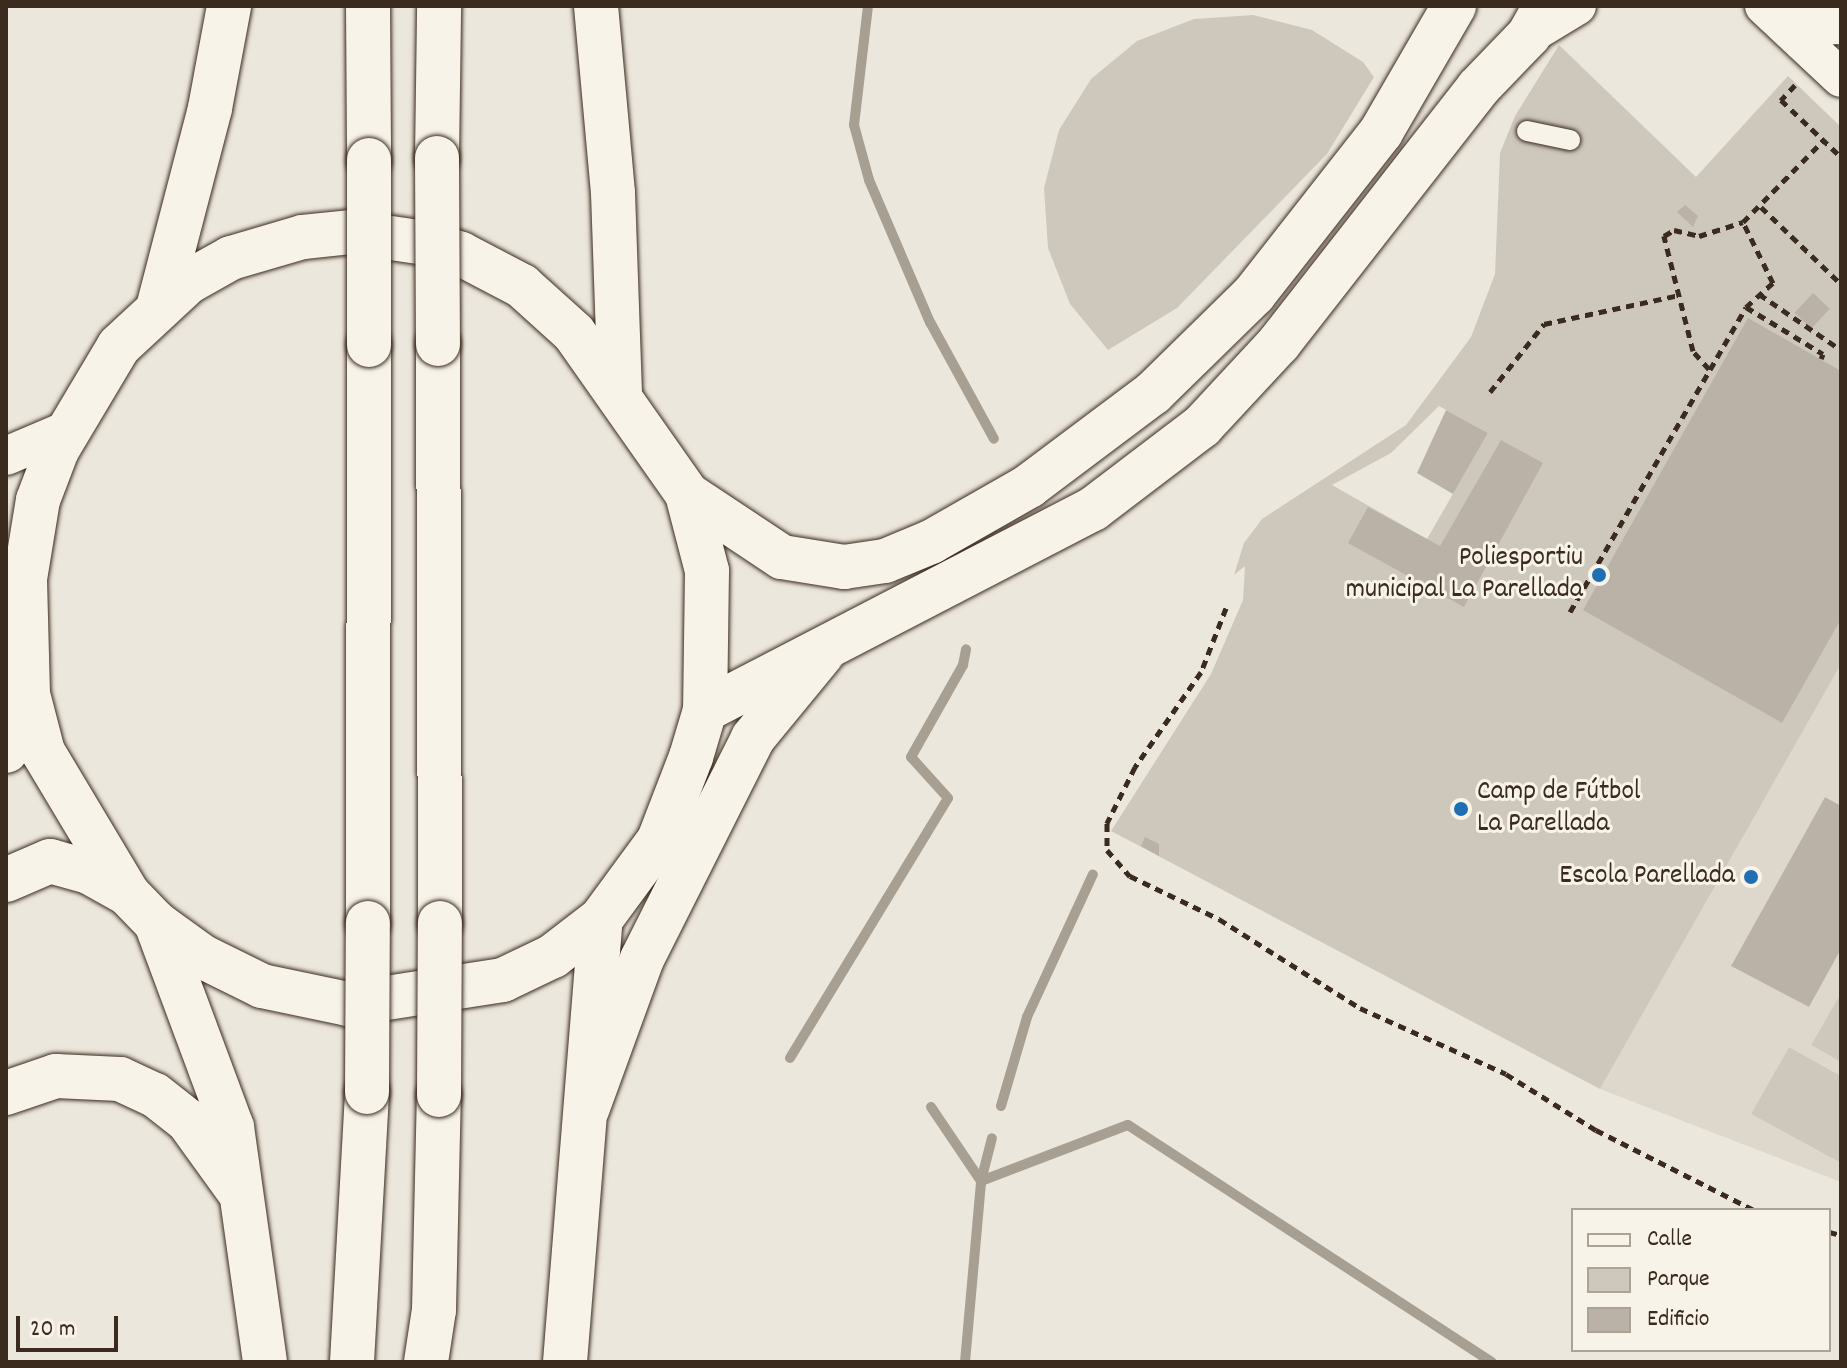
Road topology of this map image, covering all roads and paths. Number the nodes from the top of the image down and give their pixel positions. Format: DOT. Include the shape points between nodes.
graph roads {
  1 [pos="229,6"];
  2 [pos="368,6"];
  3 [pos="439,6"];
  4 [pos="596,6"];
  5 [pos="1454,6"];
  6 [pos="1577,6"];
  7 [pos="1828,6"];
  8 [pos="1769,17"];
  9 [pos="1841,18"];
  10 [pos="1537,20"];
  11 [pos="1841,25"];
  12 [pos="1841,78"];
  13 [pos="1796,84"];
  14 [pos="1527,131"];
  15 [pos="1570,140"];
  16 [pos="1824,140"];
  17 [pos="1841,157"];
  18 [pos="1760,207"];
  19 [pos="1743,222"];
  20 [pos="1841,284"];
  21 [pos="1759,294"];
  22 [pos="1679,295"];
  23 [pos="1746,307"];
  24 [pos="158,308"];
  25 [pos="1841,350"];
  26 [pos="1821,359"];
  27 [pos="1709,369"];
  28 [pos="620,391"];
  29 [pos="1490,392"];
  30 [pos="65,431"];
  31 [pos="6,456"];
  32 [pos="687,494"];
  33 [pos="16,566"];
  34 [pos="1226,608"];
  35 [pos="1570,612"];
  36 [pos="822,654"];
  37 [pos="28,694"];
  38 [pos="705,710"];
  39 [pos="6,751"];
  40 [pos="6,880"];
  41 [pos="142,909"];
  42 [pos="601,919"];
  43 [pos="6,1093"];
  44 [pos="587,1110"];
  45 [pos="238,1191"];
  46 [pos="1750,1208"];
  47 [pos="265,1362"];
  48 [pos="352,1362"];
  49 [pos="426,1362"];
  50 [pos="565,1362"];
  1 -- 24 [label="main road" via="210,108"];
  2 -- 48 [label="main road, bridge" via="367,1092"];
  3 -- 49 [label="main road, bridge" via="439,1095 434,1310"];
  4 -- 28 [label="main road" via="613,193"];
  5 -- 32 [label="main road" via="1381,132 1254,294 1153,393 1029,486 931,542 885,561 844,567 782,557"];
  6 -- 10 [label="street"];
  7 -- 9 [label="street"];
  8 -- 11 [label="street"];
  8 -- 12 [label="street"];
  10 -- 36 [label="main road" via="1279,343 1202,426 1093,509"];
  13 -- 16 [label="path" via="1781,100"];
  14 -- 15 [label="lane"];
  16 -- 17 [label="path"];
  16 -- 18 [label="path"];
  18 -- 19 [label="path"];
  18 -- 20 [label="path"];
  19 -- 21 [label="path" via="1773,283"];
  19 -- 22 [label="path" via="1699,236 1674,230 1664,236"];
  21 -- 23 [label="path"];
  21 -- 25 [label="path"];
  22 -- 27 [label="path" via="1693,351"];
  22 -- 29 [label="path" via="1544,324"];
  23 -- 26 [label="path" via="1823,354"];
  23 -- 27 [label="path"];
  24 -- 28 [label="main road" via="231,258 303,237 350,232 432,244 522,286 574,333"];
  24 -- 30 [label="main road" via="119,346"];
  27 -- 35 [label="path"];
  28 -- 32 [label="main road"];
  30 -- 31 [label="street"];
  30 -- 33 [label="main road"];
  32 -- 38 [label="main road" via="707,571"];
  33 -- 37 [label="main road"];
  34 -- 46 [label="path" via="1201,672 1135,767 1107,823 1107,850 1130,876 1232,926 1360,1008 1506,1074 1596,1130"];
  36 -- 38 [label="main road"];
  36 -- 44 [label="main road" via="753,738 642,959"];
  37 -- 39 [label="main road"];
  37 -- 41 [label="main road" via="43,752"];
  38 -- 42 [label="main road" via="659,840"];
  40 -- 41 [label="main road" via="50,861 89,872"];
  41 -- 42 [label="main road" via="262,986 348,1004 503,980 553,956"];
  41 -- 45 [label="main road" via="232,1127"];
  42 -- 44 [label="main road"];
  43 -- 45 [label="main road" via="56,1076 120,1079 155,1095 188,1121"];
  44 -- 50 [label="main road"];
  45 -- 47 [label="main road"];
}
